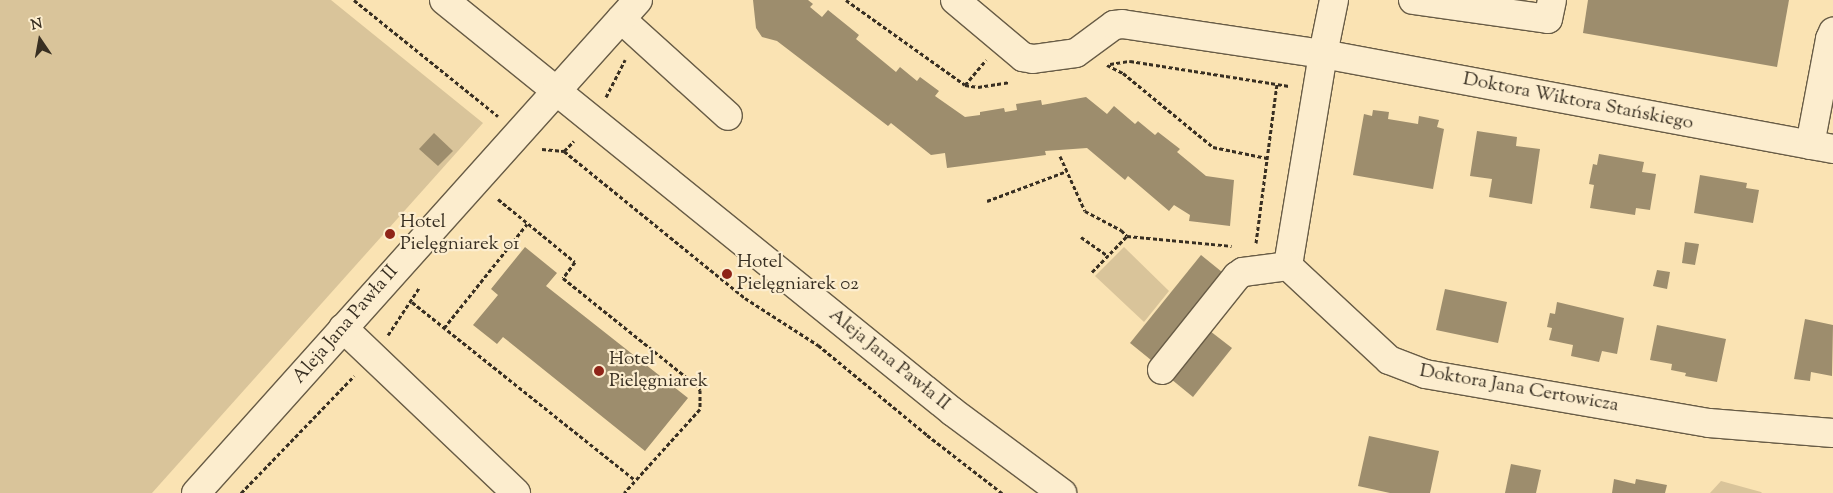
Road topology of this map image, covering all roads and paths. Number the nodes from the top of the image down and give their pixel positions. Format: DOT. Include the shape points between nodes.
graph roads {
  1 [pos="354,0"];
  2 [pos="444,0"];
  3 [pos="955,0"];
  4 [pos="1334,0"];
  5 [pos="1413,0"];
  6 [pos="1552,0"];
  7 [pos="632,18"];
  8 [pos="1833,32"];
  9 [pos="1322,54"];
  10 [pos="1105,65"];
  11 [pos="1277,84"];
  12 [pos="556,90"];
  13 [pos="1317,90"];
  14 [pos="728,116"];
  15 [pos="502,119"];
  16 [pos="593,119"];
  17 [pos="1822,147"];
  18 [pos="564,152"];
  19 [pos="537,156"];
  20 [pos="1060,156"];
  21 [pos="1067,171"];
  22 [pos="504,192"];
  23 [pos="497,199"];
  24 [pos="987,201"];
  25 [pos="491,206"];
  26 [pos="527,224"];
  27 [pos="1127,236"];
  28 [pos="1081,237"];
  29 [pos="1235,246"];
  30 [pos="1108,256"];
  31 [pos="1288,266"];
  32 [pos="1252,271"];
  33 [pos="1092,272"];
  34 [pos="422,283"];
  35 [pos="412,302"];
  36 [pos="343,328"];
  37 [pos="444,328"];
  38 [pos="373,356"];
  39 [pos="1162,370"];
  40 [pos="1833,433"];
  41 [pos="634,480"];
  42 [pos="196,493"];
  43 [pos="242,493"];
  44 [pos="516,493"];
  45 [pos="624,493"];
  46 [pos="1002,493"];
  47 [pos="1062,493"];
  1 -- 15 [label="path"];
  2 -- 12 [label="street, Aleja Jana Pawła II"];
  3 -- 9 [label="street" via="1023,57 1033,59 1076,53 1114,25 1122,24"];
  4 -- 9 [label="street"];
  5 -- 6 [label="street" via="1548,19"];
  7 -- 12 [label="street"];
  7 -- 14 [label="street"];
  7 -- 16 [label="path" via="605,99 606,105"];
  8 -- 17 [label="street"];
  9 -- 13 [label="street"];
  9 -- 17 [label="street, Doktora Wiktora Stańskiego"];
  10 -- 11 [label="path" via="1130,61"];
  11 -- 13 [label="path"];
  11 -- 32 [label="path"];
  12 -- 16 [label="street, Aleja Jana Pawła II"];
  12 -- 36 [label="street, Aleja Jana Pawła II"];
  13 -- 31 [label="street"];
  16 -- 18 [label="path"];
  16 -- 47 [label="street, Aleja Jana Pawła II" via="953,412"];
  18 -- 19 [label="path" via="543,148"];
  18 -- 46 [label="path" via="745,298 818,345"];
  20 -- 21 [label="path"];
  21 -- 24 [label="path"];
  21 -- 27 [label="path" via="1085,211"];
  22 -- 23 [label="path"];
  23 -- 25 [label="path"];
  23 -- 26 [label="path"];
  26 -- 37 [label="path"];
  26 -- 41 [label="path" via="575,262 563,278 700,390 700,410"];
  27 -- 29 [label="path"];
  27 -- 30 [label="path"];
  28 -- 30 [label="path"];
  30 -- 33 [label="path"];
  31 -- 32 [label="street"];
  31 -- 40 [label="street, Doktora Jana Certowicza" via="1389,360 1425,374 1709,423"];
  32 -- 39 [label="street" via="1243,272 1230,284"];
  34 -- 35 [label="path"];
  35 -- 37 [label="path"];
  35 -- 38 [label="path"];
  36 -- 38 [label="street"];
  36 -- 42 [label="street, Aleja Jana Pawła II"];
  37 -- 41 [label="path"];
  38 -- 43 [label="path"];
  38 -- 44 [label="street"];
  41 -- 45 [label="path"];
}
